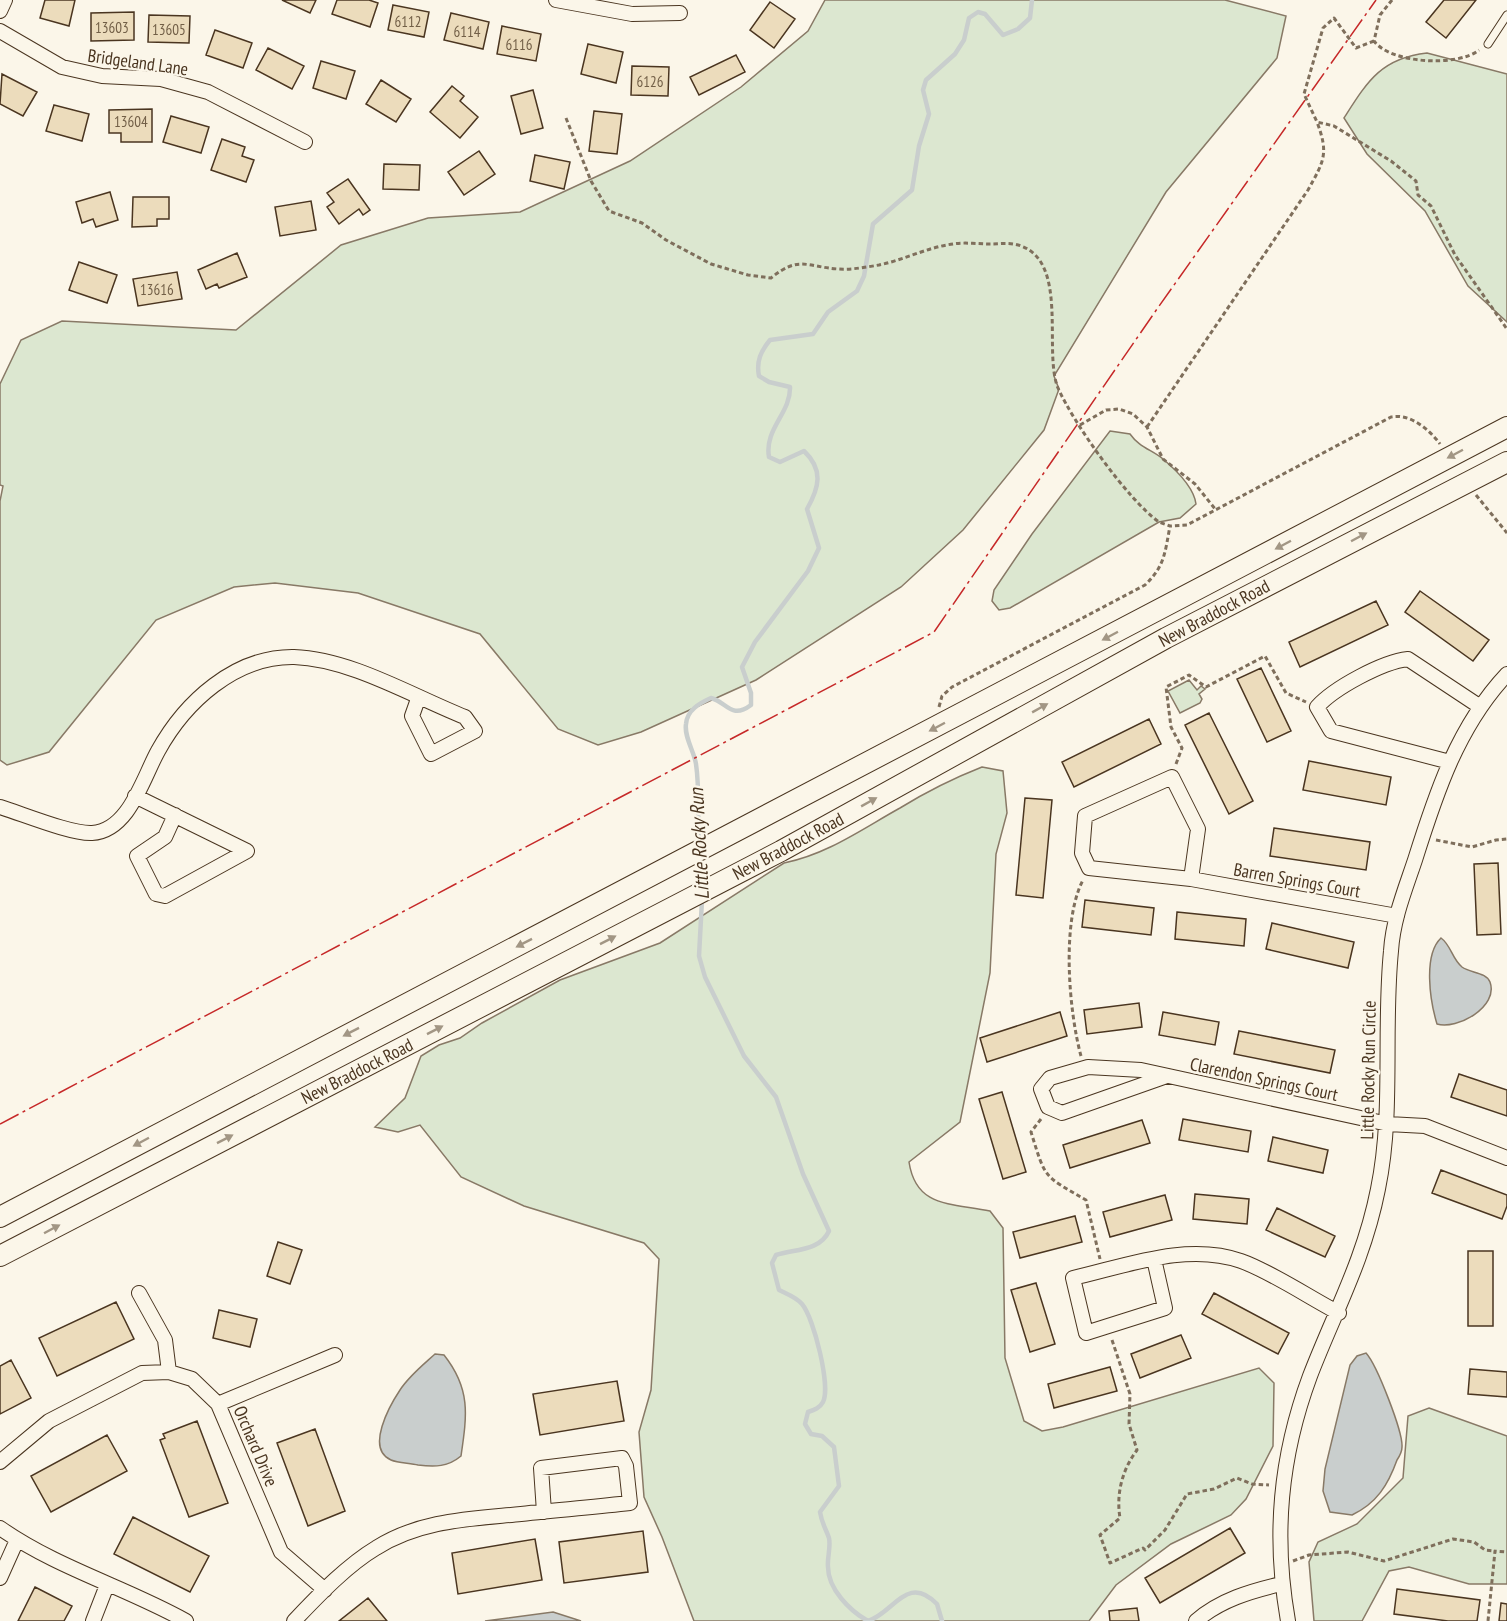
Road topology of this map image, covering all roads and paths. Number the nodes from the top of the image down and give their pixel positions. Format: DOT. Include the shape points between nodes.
graph roads {
  1 [pos="5,0"];
  2 [pos="556,0"];
  3 [pos="1392,0"];
  4 [pos="0,11"];
  5 [pos="680,13"];
  6 [pos="1507,15"];
  7 [pos="0,31"];
  8 [pos="1374,41"];
  9 [pos="1488,44"];
  10 [pos="566,118"];
  11 [pos="1317,122"];
  12 [pos="305,142"];
  13 [pos="1507,329"];
  14 [pos="1080,425"];
  15 [pos="1147,427"];
  16 [pos="1507,427"];
  17 [pos="1442,448"];
  18 [pos="1507,462"];
  19 [pos="1475,494"];
  20 [pos="1216,510"];
  21 [pos="1170,526"];
  22 [pos="1507,533"];
  23 [pos="1507,674"];
  24 [pos="418,699"];
  25 [pos="1479,706"];
  26 [pos="1317,707"];
  27 [pos="939,709"];
  28 [pos="1450,762"];
  29 [pos="1172,777"];
  30 [pos="135,796"];
  31 [pos="0,807"];
  32 [pos="175,815"];
  33 [pos="1423,834"];
  34 [pos="1507,839"];
  35 [pos="1089,868"];
  36 [pos="1191,879"];
  37 [pos="1397,916"];
  38 [pos="1084,1068"];
  39 [pos="1167,1076"];
  40 [pos="1048,1107"];
  41 [pos="1388,1124"];
  42 [pos="1507,1158"];
  43 [pos="0,1217"];
  44 [pos="0,1256"];
  45 [pos="1154,1259"];
  46 [pos="1103,1272"];
  47 [pos="139,1293"];
  48 [pos="1339,1313"];
  49 [pos="1108,1326"];
  50 [pos="335,1355"];
  51 [pos="169,1372"];
  52 [pos="218,1404"];
  53 [pos="0,1462"];
  54 [pos="1282,1486"];
  55 [pos="544,1512"];
  56 [pos="0,1528"];
  57 [pos="17,1540"];
  58 [pos="1495,1551"];
  59 [pos="1507,1552"];
  60 [pos="1280,1562"];
  61 [pos="0,1578"];
  62 [pos="1281,1584"];
  63 [pos="107,1585"];
  64 [pos="325,1590"];
  65 [pos="93,1621"];
  66 [pos="186,1621"];
  67 [pos="294,1621"];
  68 [pos="1196,1621"];
  69 [pos="1288,1621"];
  70 [pos="1488,1621"];
  1 -- 4 [label="street"];
  2 -- 5 [label="street" via="632,14"];
  3 -- 8 [label="path" via="1380,15"];
  6 -- 9 [label="lane"];
  7 -- 12 [label="street, Bridgeland Lane" via="62,68 102,76 160,79 208,92"];
  8 -- 9 [label="path" via="1388,53 1416,60 1472,55"];
  8 -- 11 [label="path" via="1356,48 1334,18 1323,28 1304,94"];
  10 -- 14 [label="path" via="591,181 609,211 642,223 694,256 748,275 771,278 785,266 812,263 838,269 879,265 954,244 1013,243 1024,247 1040,262 1045,273 1052,307 1054,377"];
  11 -- 13 [label="path" via="1334,126 1391,160 1416,181 1418,195 1431,206 1455,255"];
  11 -- 15 [label="path" via="1325,145 1322,166"];
  14 -- 15 [label="path" via="1106,410 1119,409 1133,414"];
  14 -- 21 [label="path" via="1102,459 1152,517"];
  15 -- 20 [label="path" via="1163,459 1195,484"];
  16 -- 43 [label="main road, New Braddock Road, one-way"];
  17 -- 20 [label="path" via="1416,422 1391,417"];
  44 -- 18 [label="main road, New Braddock Road, one-way" via="781,851 1166,638"];
  19 -- 22 [label="path"];
  20 -- 21 [label="path" via="1187,525"];
  21 -- 27 [label="path" via="1163,563 1145,585 952,687 942,696"];
  23 -- 25 [label="street, Little Rocky Run Circle"];
  24 -- 24 [label="street" via="465,717 475,731 431,754 412,716"];
  24 -- 30 [label="street" via="355,670 324,661 267,659 219,680 196,702 158,750"];
  25 -- 26 [label="street" via="1408,659 1394,661 1326,697"];
  25 -- 28 [label="street, Little Rocky Run Circle"];
  26 -- 28 [label="street" via="1331,731"];
  26 -- 29 [label="path" via="1286,693 1265,656 1206,687 1189,675 1166,687 1171,726 1182,748"];
  28 -- 33 [label="street, Little Rocky Run Circle"];
  29 -- 35 [label="street" via="1085,816 1082,853"];
  29 -- 36 [label="street" via="1198,829"];
  30 -- 31 [label="street" via="111,827 92,833"];
  30 -- 32 [label="street"];
  32 -- 32 [label="street" via="247,850 165,896 156,894 137,855 165,837"];
  33 -- 34 [label="path" via="1472,848"];
  33 -- 37 [label="street, Little Rocky Run Circle"];
  35 -- 36 [label="street, Barren Springs Court"];
  35 -- 38 [label="path" via="1079,888 1070,952 1070,994"];
  36 -- 37 [label="street, Barren Springs Court"];
  37 -- 41 [label="street, Little Rocky Run Circle" via="1387,1016"];
  38 -- 39 [label="street, Clarendon Springs Court" via="1141,1070"];
  38 -- 40 [label="street, Clarendon Springs Court" via="1050,1078 1041,1089"];
  39 -- 40 [label="street, Clarendon Springs Court" via="1062,1113"];
  39 -- 41 [label="street, Clarendon Springs Court"];
  40 -- 46 [label="path" via="1031,1132 1043,1171 1071,1194 1086,1200"];
  41 -- 42 [label="street, Clarendon Springs Court" via="1425,1126"];
  41 -- 48 [label="street, Little Rocky Run Circle" via="1368,1232"];
  45 -- 46 [label="street"];
  45 -- 48 [label="street" via="1203,1254 1241,1260"];
  45 -- 49 [label="street" via="1165,1308"];
  46 -- 49 [label="street" via="1073,1278 1086,1334"];
  47 -- 51 [label="street" via="165,1340"];
  48 -- 54 [label="street, Little Rocky Run Circle" via="1296,1418"];
  49 -- 54 [label="path" via="1130,1394 1129,1424 1137,1450 1128,1462 1117,1499 1120,1518 1100,1535 1110,1563 1145,1550 1165,1530 1187,1494 1214,1489 1237,1478 1252,1484"];
  50 -- 52 [label="street"];
  51 -- 52 [label="street, Orchard Drive" via="192,1379"];
  51 -- 53 [label="street, Orchard Drive" via="142,1373 49,1421"];
  52 -- 64 [label="street, Orchard Drive" via="281,1552"];
  54 -- 60 [label="street, Little Rocky Run Circle"];
  55 -- 55 [label="street" via="630,1503 622,1458 541,1468"];
  55 -- 64 [label="street" via="441,1521 411,1530 375,1548"];
  56 -- 57 [label="street"];
  57 -- 61 [label="street"];
  57 -- 63 [label="street"];
  58 -- 59 [label="path"];
  58 -- 60 [label="path" via="1453,1539 1384,1561 1348,1552 1327,1552"];
  58 -- 70 [label="path"];
  60 -- 62 [label="street, Little Rocky Run Circle"];
  62 -- 68 [label="street" via="1249,1592 1209,1610"];
  62 -- 69 [label="street, Little Rocky Run Circle"];
  63 -- 65 [label="street"];
  63 -- 66 [label="street" via="150,1601"];
  64 -- 67 [label="street"];
}
